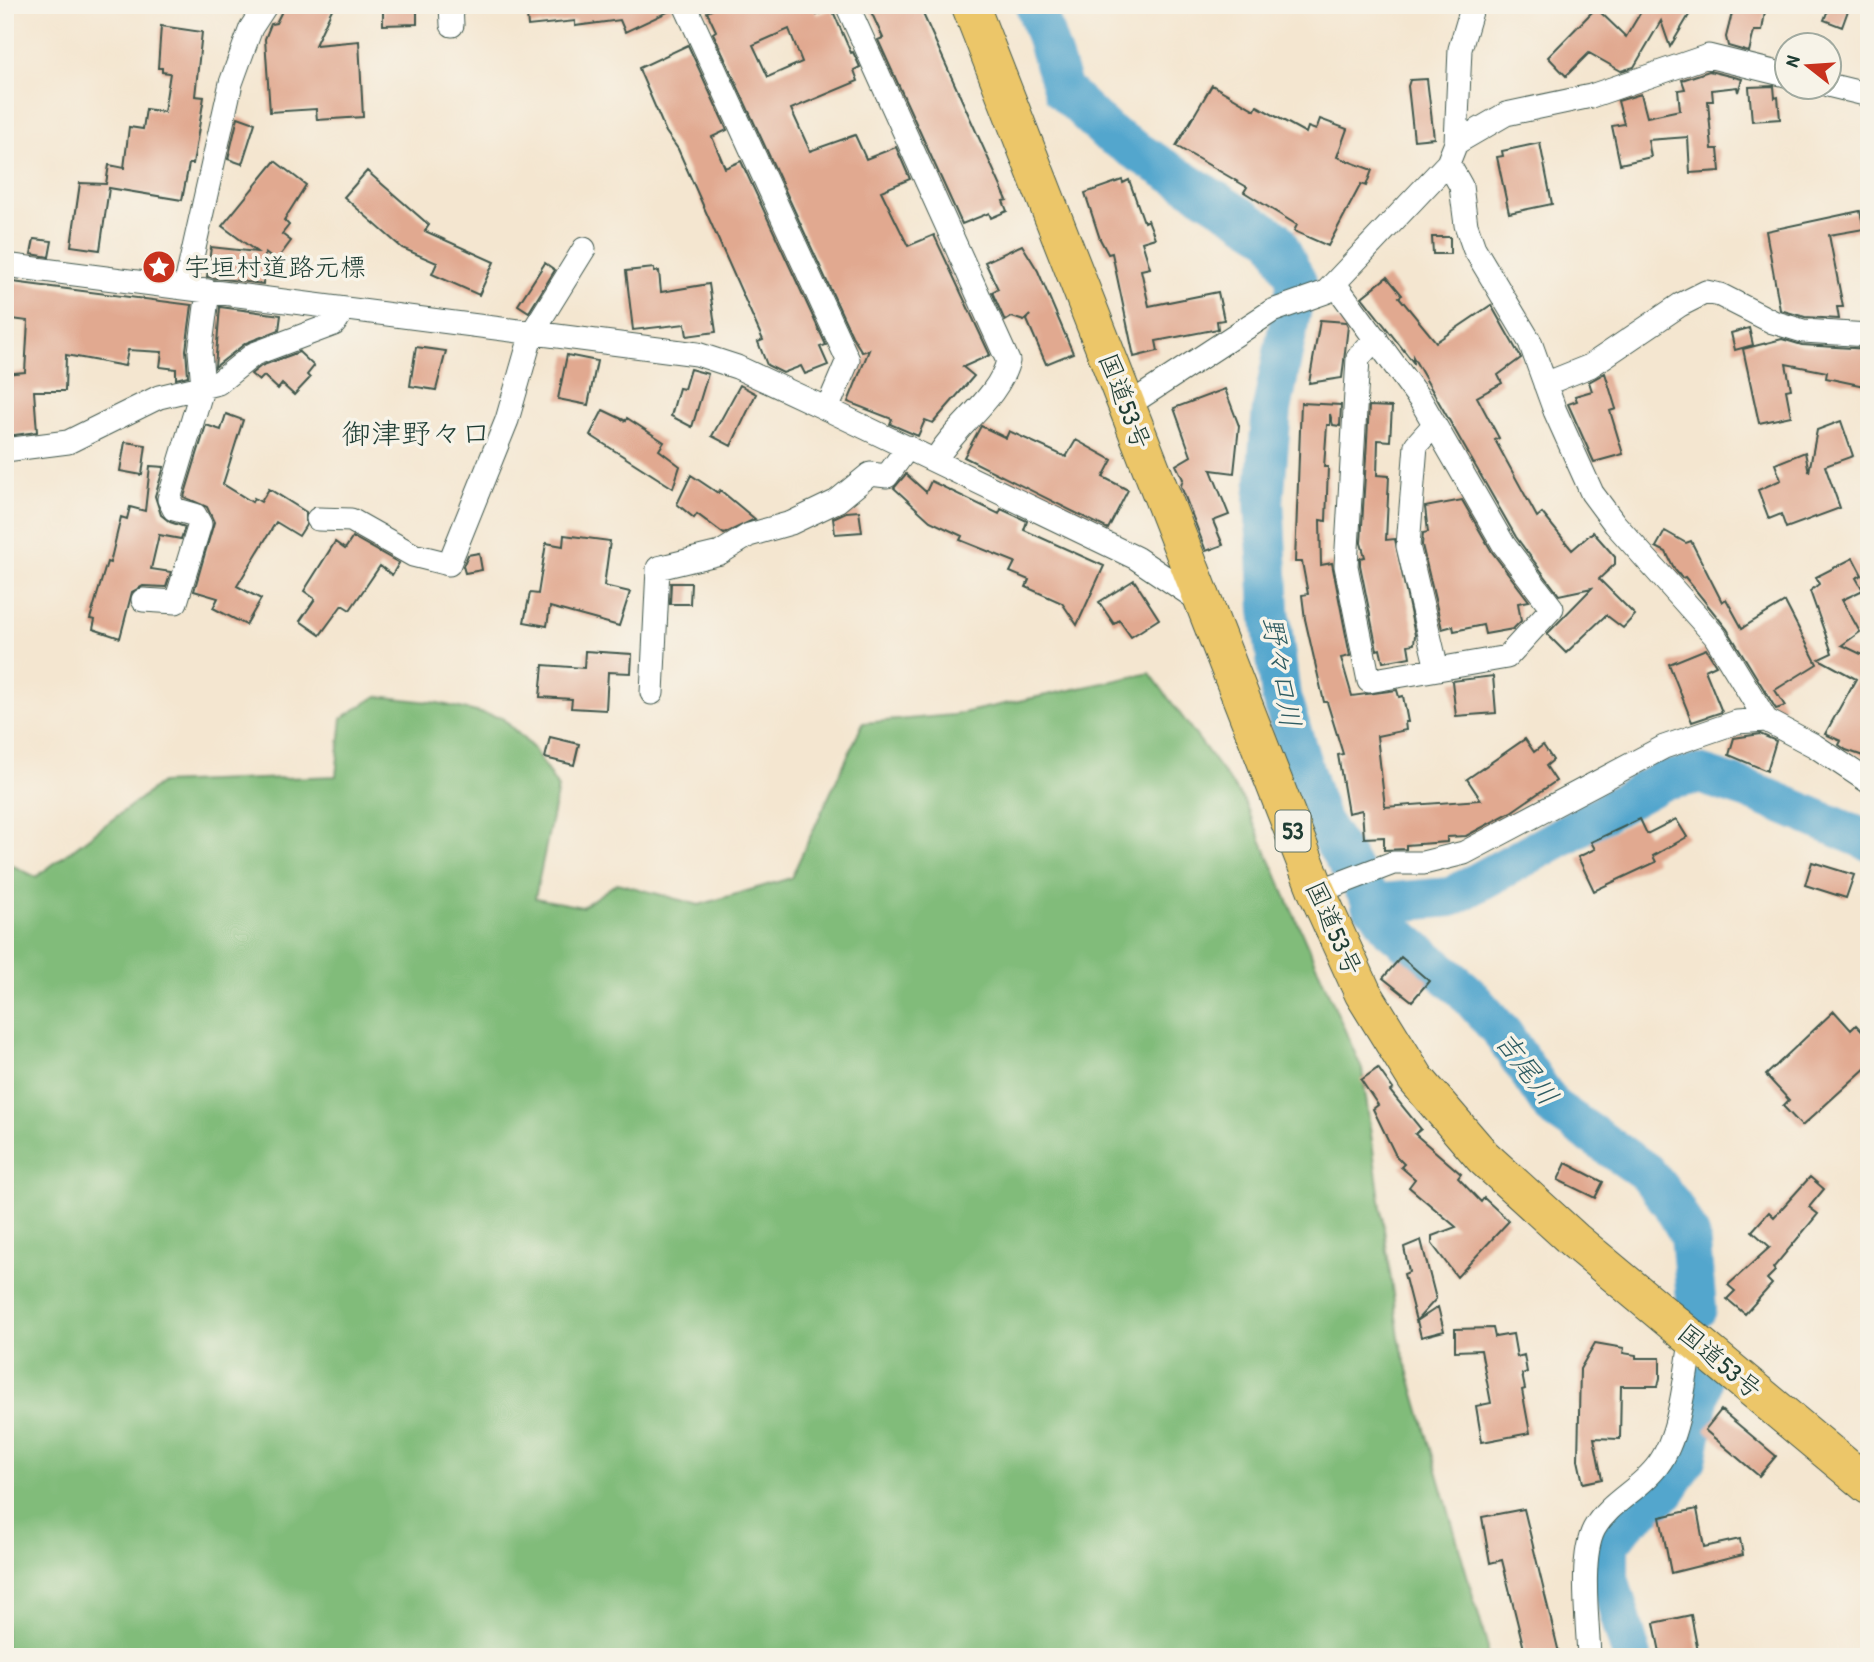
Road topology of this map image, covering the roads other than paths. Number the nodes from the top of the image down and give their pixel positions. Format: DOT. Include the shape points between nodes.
graph roads {
  1 [pos="266,5"];
  2 [pos="685,5"];
  3 [pos="847,5"];
  4 [pos="970,5"];
  5 [pos="1473,5"];
  6 [pos="1772,71"];
  7 [pos="1842,88"];
  8 [pos="1869,95"];
  9 [pos="1452,153"];
  10 [pos="584,248"];
  11 [pos="5,265"];
  12 [pos="185,288"];
  13 [pos="1331,288"];
  14 [pos="208,291"];
  15 [pos="344,309"];
  16 [pos="532,332"];
  17 [pos="1869,335"];
  18 [pos="1376,338"];
  19 [pos="1545,384"];
  20 [pos="203,386"];
  21 [pos="1127,406"];
  22 [pos="827,409"];
  23 [pos="1434,425"];
  24 [pos="908,447"];
  25 [pos="5,450"];
  26 [pos="935,461"];
  27 [pos="318,519"];
  28 [pos="144,600"];
  29 [pos="1203,603"];
  30 [pos="1437,669"];
  31 [pos="652,693"];
  32 [pos="1766,720"];
  33 [pos="1869,782"];
  34 [pos="1329,888"];
  35 [pos="1692,1337"];
  36 [pos="1869,1486"];
  37 [pos="1589,1657"];
  1 -- 12 [label="street" via="251,28 231,83"];
  2 -- 22 [label="street" via="848,360"];
  3 -- 26 [label="street" via="1008,361 1003,379 945,443"];
  4 -- 21 [label="highway, 国道53号 / 53"];
  5 -- 9 [label="street" via="1460,49"];
  6 -- 9 [label="street" via="1708,56 1591,96 1506,114"];
  7 -- 8 [label="street"];
  9 -- 13 [label="street"];
  9 -- 19 [label="street" via="1474,247 1530,342"];
  10 -- 16 [label="street"];
  11 -- 12 [label="street"];
  12 -- 14 [label="street"];
  13 -- 18 [label="street"];
  13 -- 21 [label="street" via="1272,311"];
  14 -- 15 [label="street"];
  14 -- 20 [label="street" via="200,352"];
  15 -- 16 [label="street"];
  15 -- 20 [label="street" via="334,324 254,354 218,383"];
  16 -- 22 [label="street" via="698,354"];
  16 -- 27 [label="street" via="507,420 449,564 413,555 351,520"];
  17 -- 19 [label="street" via="1803,331 1706,292 1679,304 1590,366"];
  18 -- 23 [label="street"];
  18 -- 30 [label="street" via="1358,358 1346,566 1369,681"];
  19 -- 32 [label="street" via="1592,493 1716,636"];
  20 -- 25 [label="street" via="159,397 68,442"];
  20 -- 28 [label="street" via="169,499 174,509 195,515 200,524 176,602"];
  21 -- 29 [label="highway, 国道53号 / 53"];
  22 -- 24 [label="street"];
  23 -- 30 [label="street" via="1416,445 1408,546"];
  23 -- 30 [label="street" via="1504,545 1552,608 1507,657"];
  24 -- 26 [label="street"];
  24 -- 31 [label="street" via="887,476 870,474 837,502 791,523 749,535 720,553 658,568"];
  26 -- 29 [label="street" via="1136,558"];
  29 -- 34 [label="highway, 国道53号 / 53"];
  32 -- 33 [label="street"];
  32 -- 34 [label="street" via="1737,722 1664,747 1465,853 1430,862 1393,863"];
  34 -- 35 [label="highway, 国道53号 / 53" via="1363,993 1416,1079 1482,1157"];
  35 -- 36 [label="highway, 国道53号 / 53"];
  35 -- 37 [label="street" via="1673,1435 1659,1465 1609,1510 1594,1531 1588,1556"];
}
